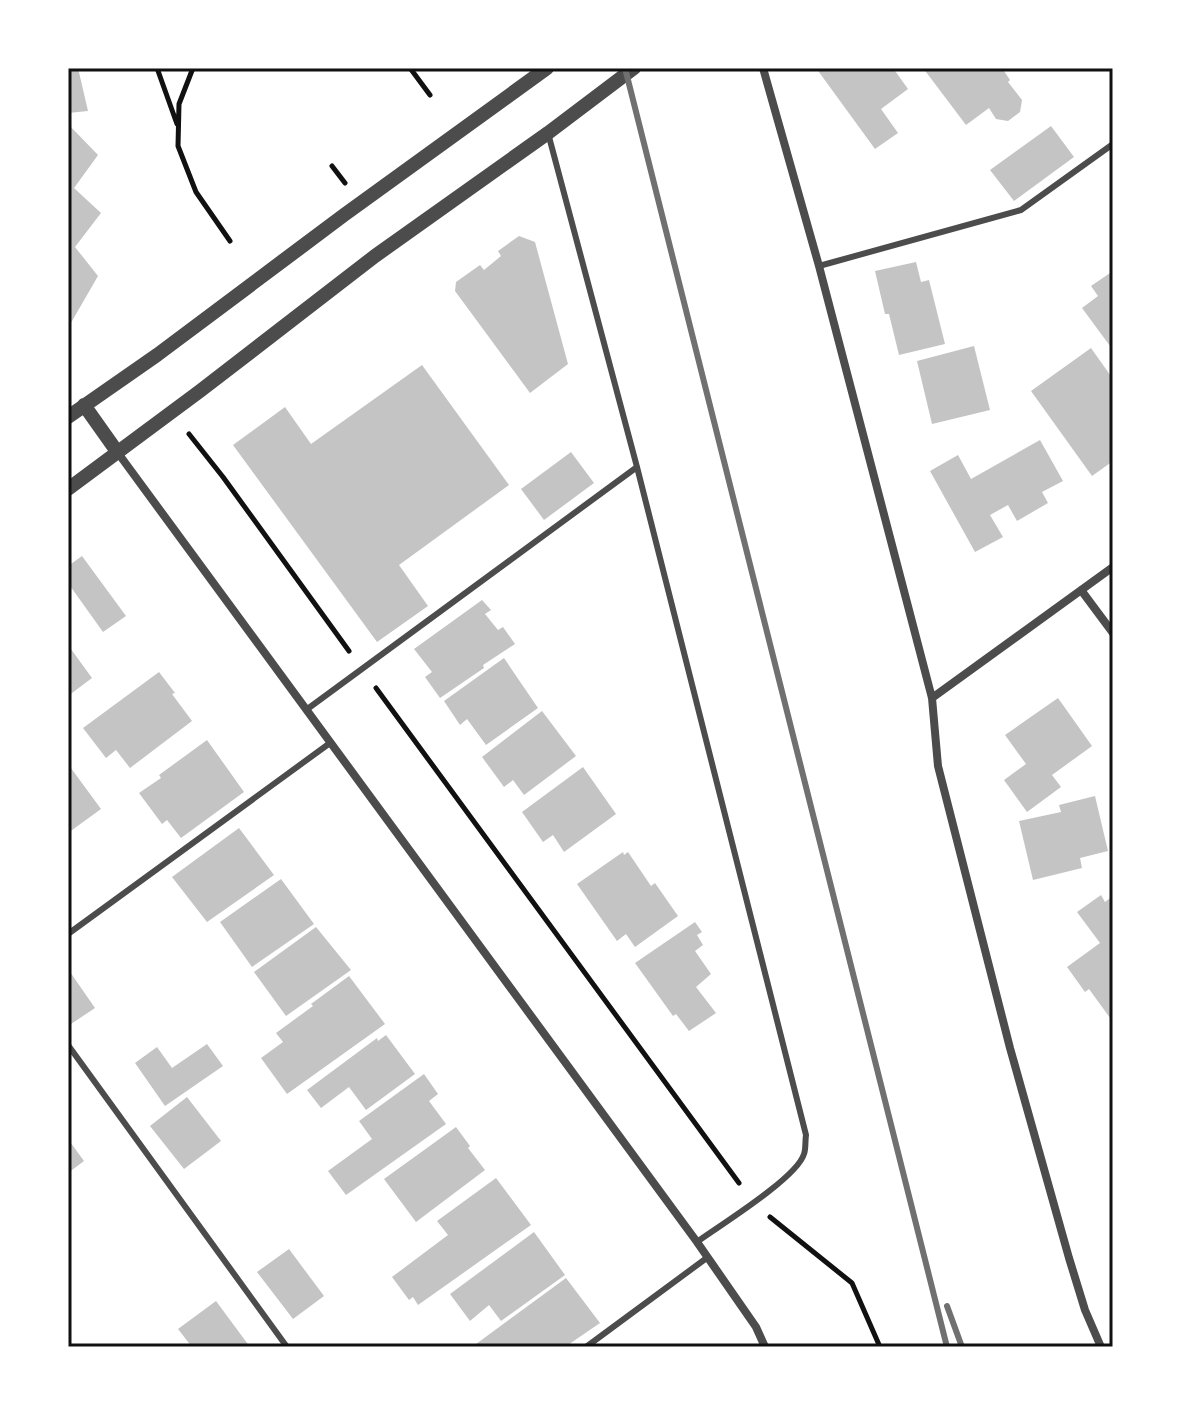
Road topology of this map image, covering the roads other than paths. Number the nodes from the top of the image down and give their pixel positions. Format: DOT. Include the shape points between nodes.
graph roads {
  1 [pos="547,68"];
  2 [pos="634,68"];
  3 [pos="763,68"];
  4 [pos="548,133"];
  5 [pos="1113,144"];
  6 [pos="819,266"];
  7 [pos="84,405"];
  8 [pos="68,417"];
  9 [pos="118,453"];
  10 [pos="637,467"];
  11 [pos="68,489"];
  12 [pos="1113,567"];
  13 [pos="1081,590"];
  14 [pos="1113,633"];
  15 [pos="932,698"];
  16 [pos="306,710"];
  17 [pos="330,743"];
  18 [pos="68,934"];
  19 [pos="68,1045"];
  20 [pos="697,1242"];
  21 [pos="708,1257"];
  22 [pos="287,1347"];
  23 [pos="586,1347"];
  24 [pos="765,1347"];
  25 [pos="1101,1347"];
  1 -- 7 [label="street"];
  2 -- 4 [label="street"];
  3 -- 6 [label="street"];
  4 -- 9 [label="street" via="375,256"];
  4 -- 10 [label="lane"];
  5 -- 6 [label="lane" via="1021,210"];
  6 -- 15 [label="street"];
  7 -- 8 [label="street"];
  7 -- 9 [label="street"];
  9 -- 11 [label="street"];
  9 -- 16 [label="street"];
  10 -- 16 [label="lane"];
  10 -- 20 [label="lane" via="806,1135 804,1156 793,1170"];
  12 -- 13 [label="street"];
  13 -- 14 [label="street"];
  13 -- 15 [label="street"];
  15 -- 25 [label="street" via="938,766 1010,1048 1069,1258"];
  16 -- 17 [label="street"];
  17 -- 18 [label="lane"];
  17 -- 20 [label="street"];
  19 -- 22 [label="lane"];
  20 -- 21 [label="street"];
  21 -- 23 [label="lane"];
  21 -- 24 [label="street"];
}
